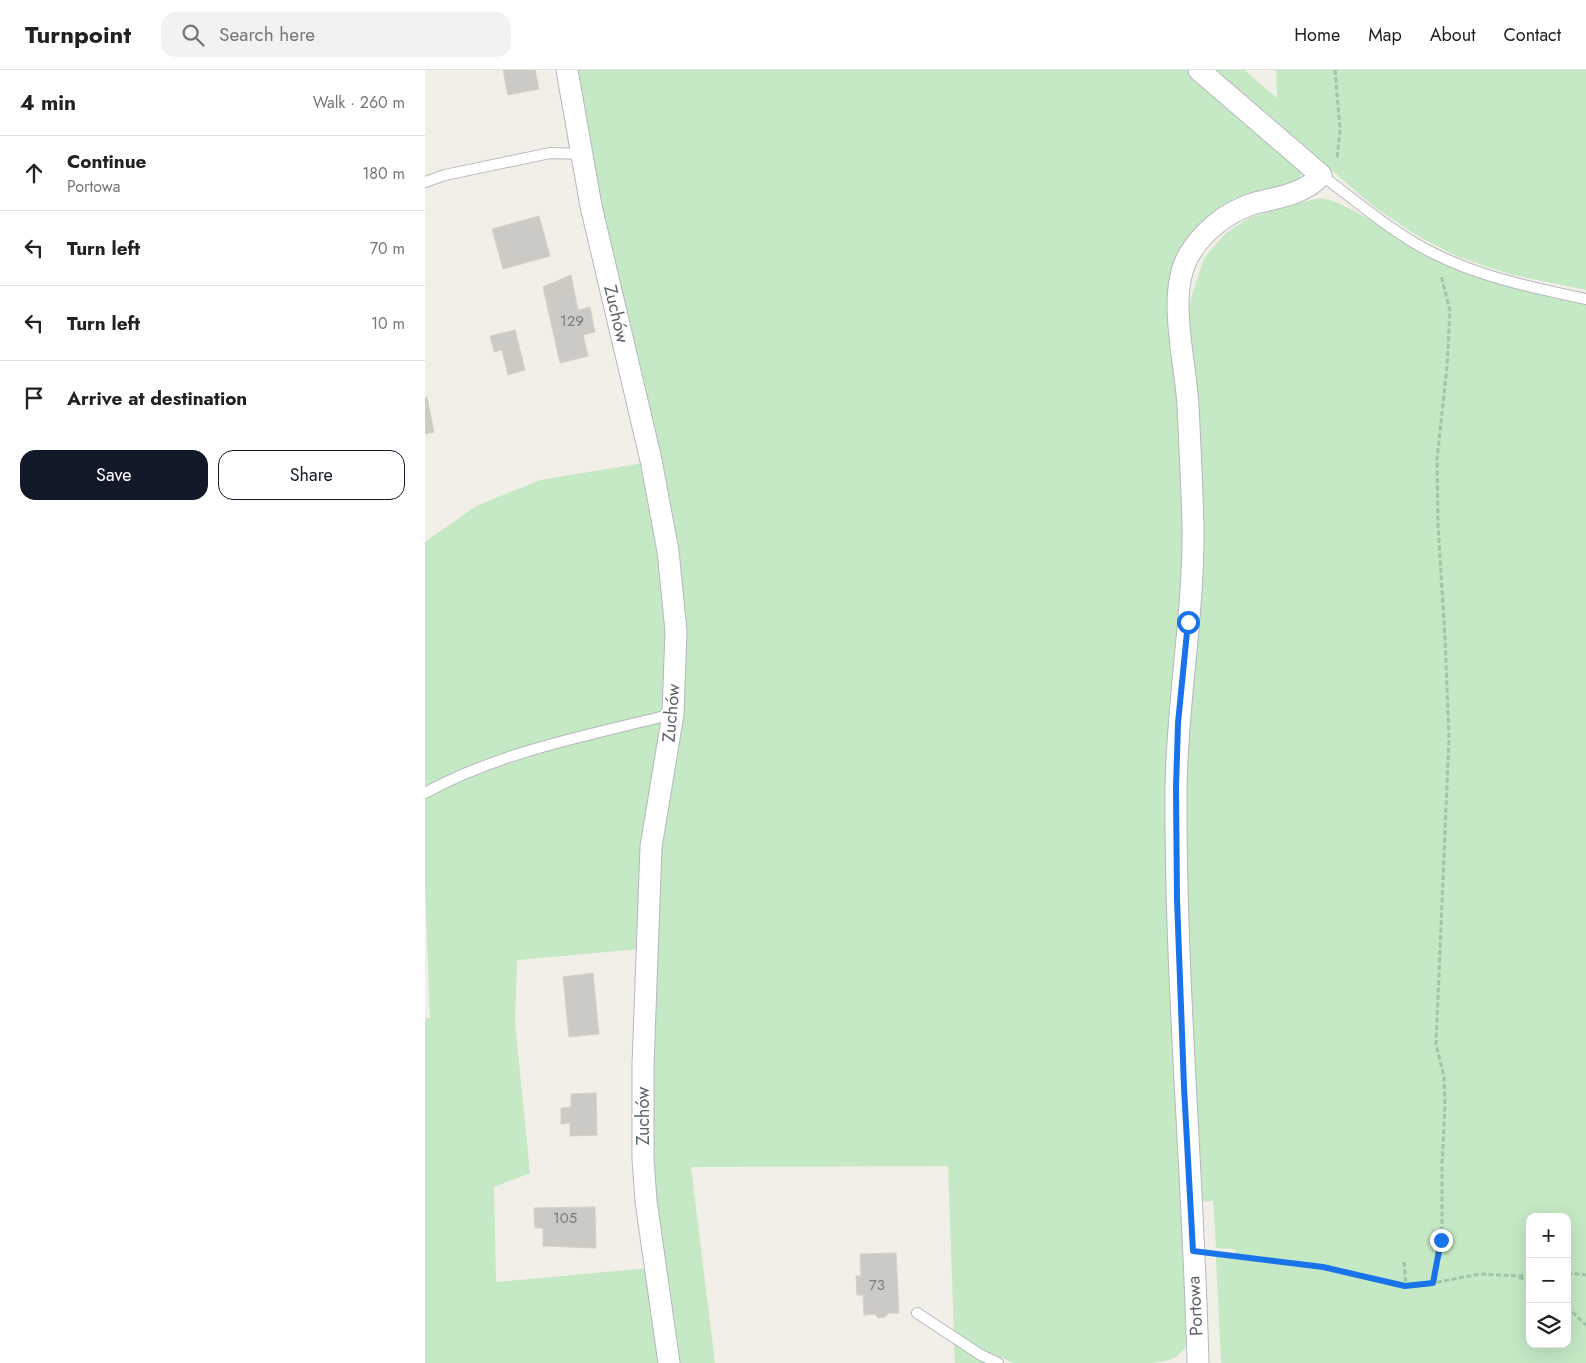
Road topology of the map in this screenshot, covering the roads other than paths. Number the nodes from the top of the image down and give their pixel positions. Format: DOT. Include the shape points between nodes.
graph roads {
  1 [pos="567,70"];
  2 [pos="1199,70"];
  3 [pos="582,154"];
  4 [pos="1325,177"];
  5 [pos="425,182"];
  6 [pos="1586,299"];
  7 [pos="673,714"];
  8 [pos="425,793"];
  9 [pos="917,1313"];
  10 [pos="669,1363"];
  11 [pos="998,1363"];
  12 [pos="1198,1363"];
  1 -- 3 [label="street, Zuchów"];
  2 -- 4 [label="street"];
  3 -- 5 [label="lane" via="550,152"];
  3 -- 7 [label="street, Zuchów" via="591,206 651,460 668,551 676,631"];
  4 -- 6 [label="lane" via="1395,230 1433,253 1478,272"];
  4 -- 12 [label="street, Portowa" via="1303,190 1249,205 1215,224 1188,257 1178,294 1188,403 1193,530 1178,723 1178,909"];
  7 -- 8 [label="lane" via="528,750 473,770"];
  7 -- 10 [label="street, Zuchów" via="651,847 643,1065 646,1201"];
  9 -- 11 [label="lane"];
}
